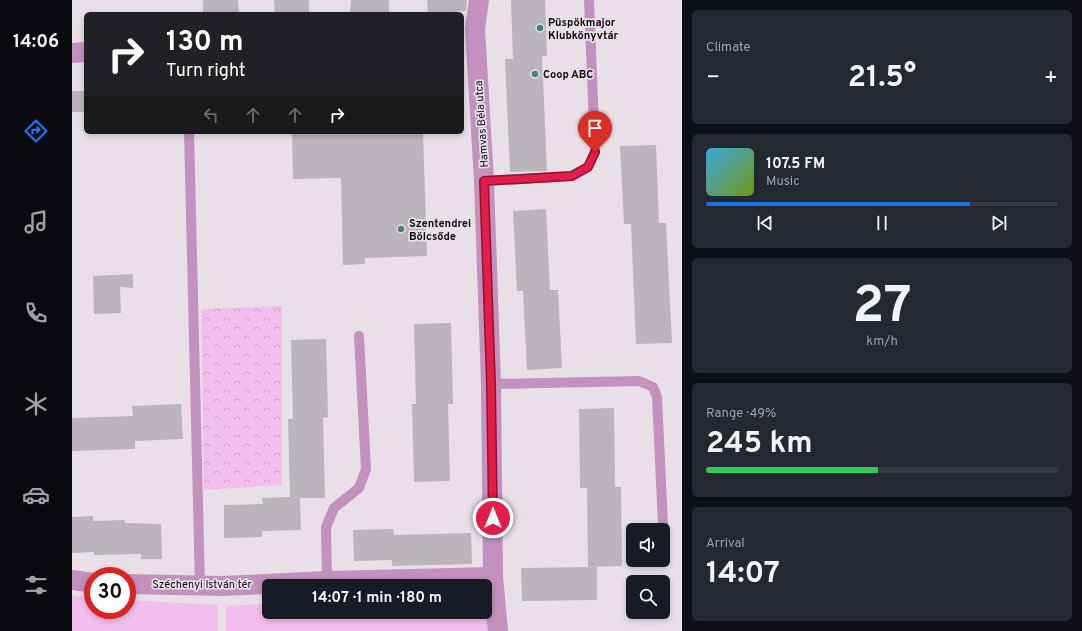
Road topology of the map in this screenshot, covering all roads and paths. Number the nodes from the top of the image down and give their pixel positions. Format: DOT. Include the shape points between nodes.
graph roads {
  1 [pos="478,0"];
  2 [pos="589,0"];
  3 [pos="468,30"];
  4 [pos="84,52"];
  5 [pos="72,53"];
  6 [pos="189,134"];
  7 [pos="484,181"];
  8 [pos="359,336"];
  9 [pos="491,384"];
  10 [pos="663,523"];
  11 [pos="493,577"];
  12 [pos="327,579"];
  13 [pos="410,579"];
  14 [pos="72,580"];
  15 [pos="84,582"];
  16 [pos="136,584"];
  17 [pos="262,584"];
  18 [pos="200,586"];
  19 [pos="498,631"];
  1 -- 3 [label="street, Hamvas Béla utca"];
  2 -- 7 [label="lane" via="595,152 588,167 572,176"];
  3 -- 7 [label="street, Hamvas Béla utca"];
  4 -- 5 [label="street"];
  6 -- 18 [label="lane"];
  7 -- 9 [label="street, Hamvas Béla utca"];
  8 -- 12 [label="lane" via="366,469 359,488 334,508 326,528"];
  9 -- 10 [label="lane" via="638,381 652,387 657,397"];
  9 -- 11 [label="street, Hamvas Béla utca"];
  11 -- 13 [label="street, Széchenyi István tér"];
  11 -- 19 [label="street, Hamvas Béla utca"];
  14 -- 15 [label="street"];
  16 -- 18 [label="street, Széchenyi István tér"];
  17 -- 18 [label="street, Széchenyi István tér"];
}
